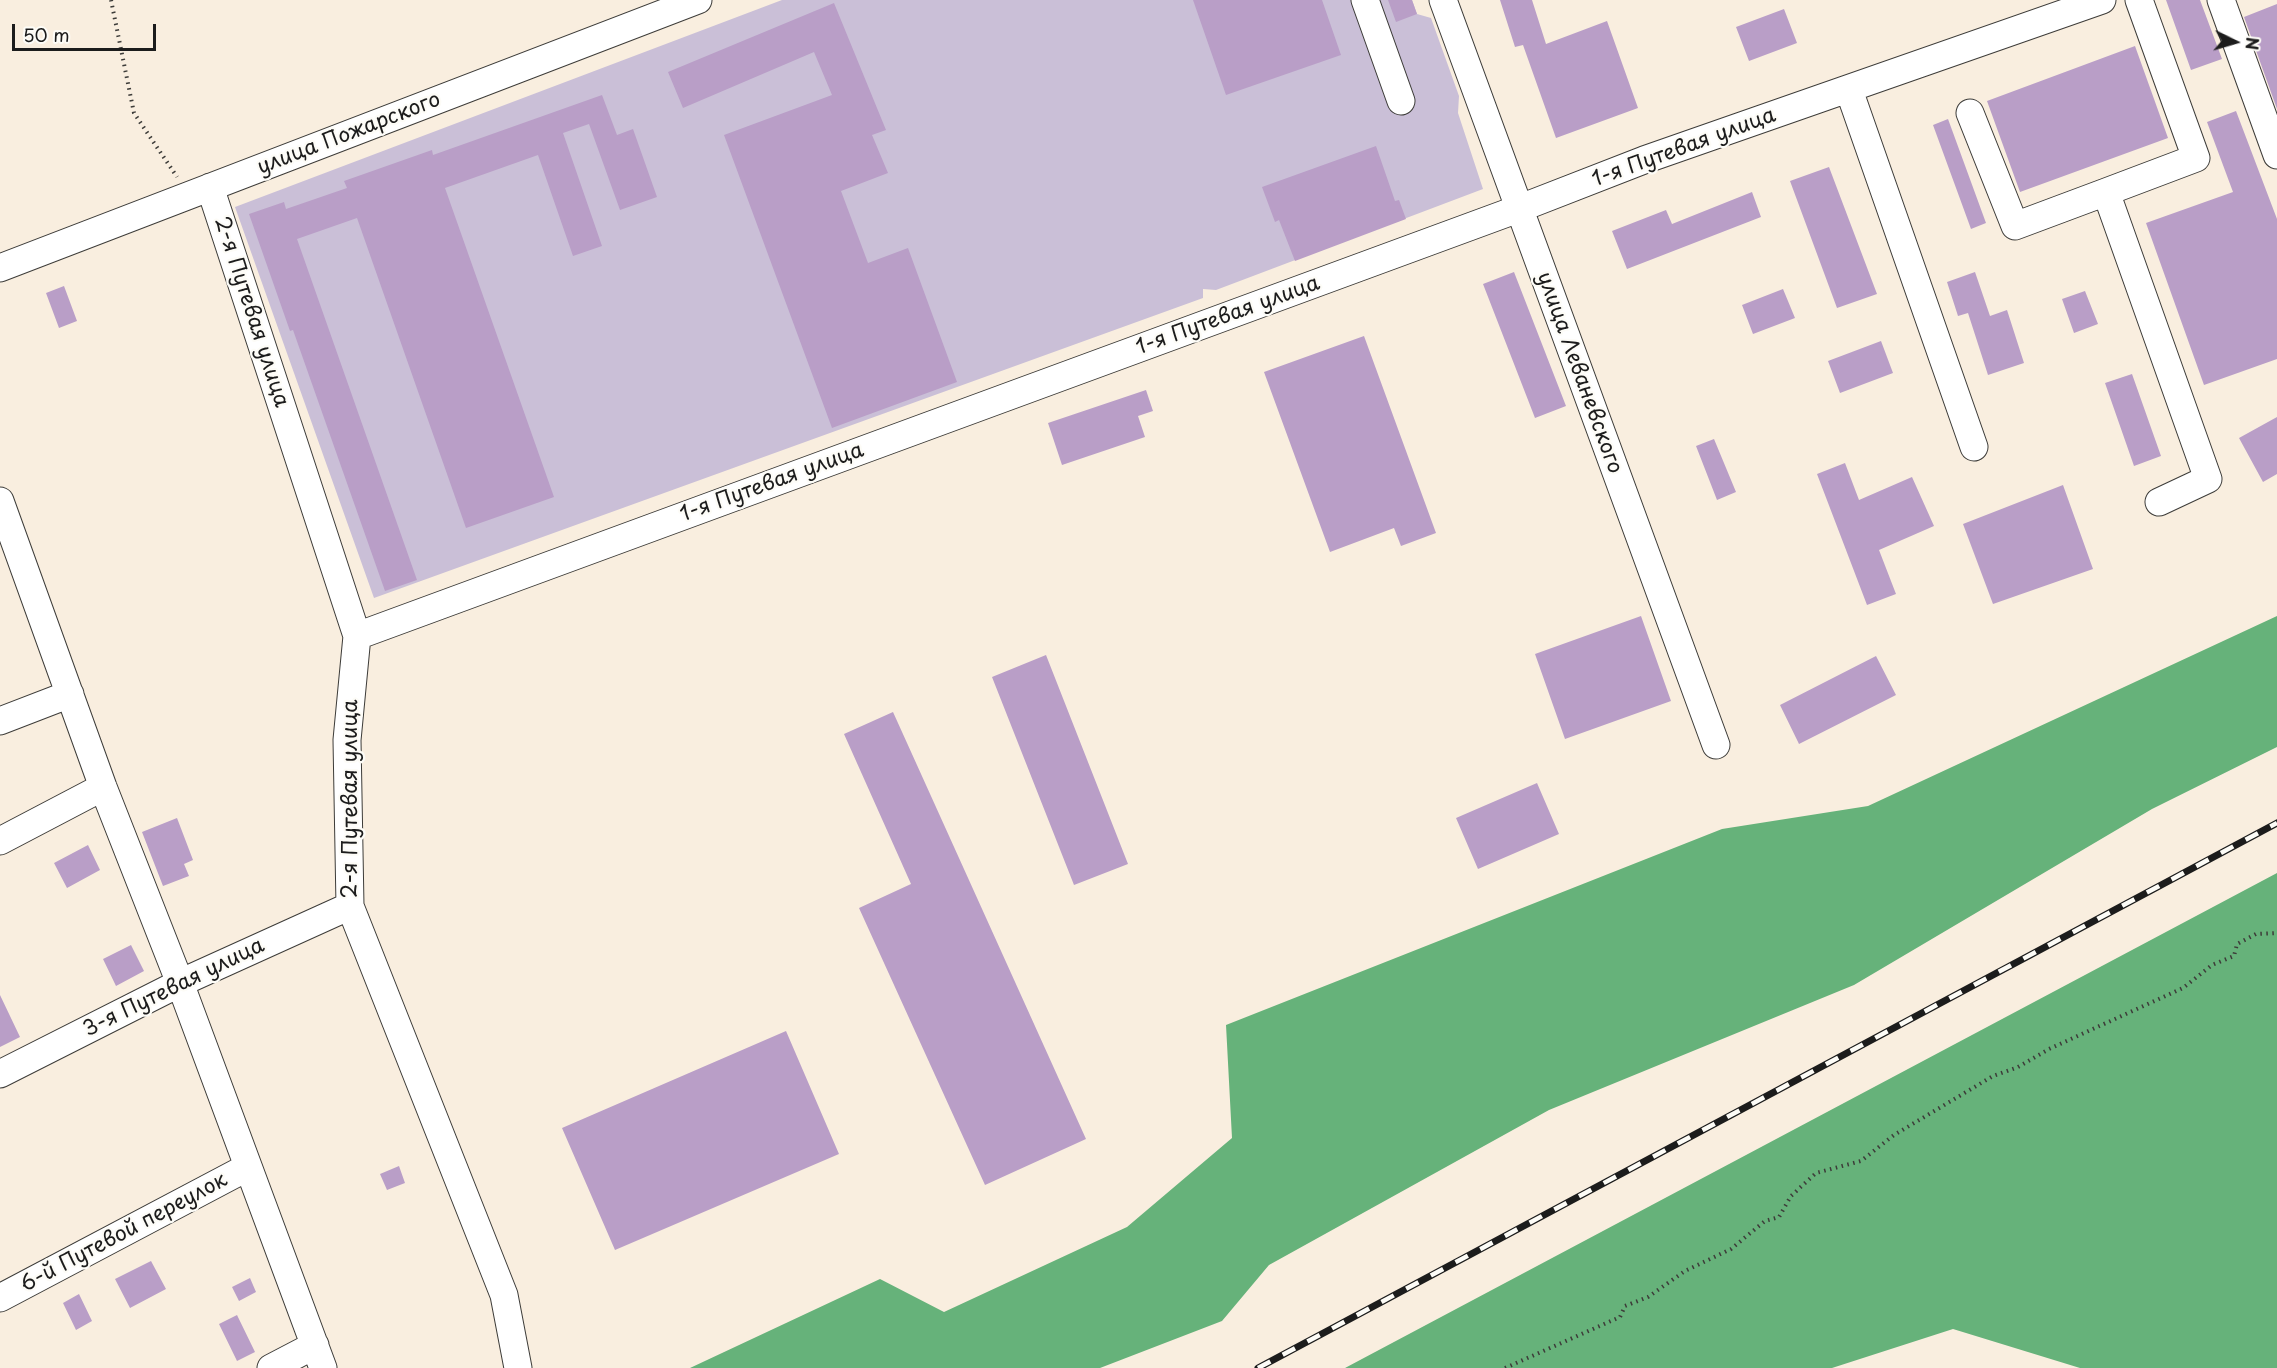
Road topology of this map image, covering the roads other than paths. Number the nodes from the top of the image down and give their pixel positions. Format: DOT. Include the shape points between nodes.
graph roads {
  1 [pos="698,0"];
  2 [pos="1365,0"];
  3 [pos="1443,0"];
  4 [pos="2102,0"];
  5 [pos="2139,0"];
  6 [pos="2221,0"];
  7 [pos="1849,90"];
  8 [pos="1401,100"];
  9 [pos="1970,113"];
  10 [pos="2277,155"];
  11 [pos="200,191"];
  12 [pos="2106,192"];
  13 [pos="1518,209"];
  14 [pos="0,268"];
  15 [pos="1974,447"];
  16 [pos="0,501"];
  17 [pos="2158,502"];
  18 [pos="357,636"];
  19 [pos="70,694"];
  20 [pos="0,721"];
  21 [pos="1716,746"];
  22 [pos="103,787"];
  23 [pos="0,841"];
  24 [pos="350,906"];
  25 [pos="180,983"];
  26 [pos="0,1074"];
  27 [pos="248,1167"];
  28 [pos="0,1298"];
  29 [pos="319,1356"];
  30 [pos="271,1368"];
  31 [pos="518,1368"];
  1 -- 11 [label="street, улица Пожарского"];
  2 -- 8 [label="street"];
  3 -- 13 [label="street, улица Леваневского"];
  4 -- 7 [label="street, 1-я Путевая улица"];
  5 -- 12 [label="street" via="2196,158"];
  6 -- 10 [label="street"];
  7 -- 13 [label="street, 1-я Путевая улица" via="1644,160"];
  7 -- 15 [label="street"];
  9 -- 12 [label="street" via="2015,225"];
  11 -- 14 [label="street, улица Пожарского"];
  11 -- 18 [label="street, 2-я Путевая улица"];
  12 -- 17 [label="street" via="2208,479"];
  13 -- 18 [label="street, 1-я Путевая улица"];
  13 -- 21 [label="street, улица Леваневского"];
  16 -- 19 [label="street"];
  18 -- 24 [label="street, 2-я Путевая улица" via="347,740"];
  19 -- 20 [label="street"];
  19 -- 22 [label="street"];
  22 -- 23 [label="street"];
  22 -- 25 [label="street"];
  24 -- 25 [label="street, 3-я Путевая улица"];
  24 -- 31 [label="street, 2-я Путевая улица" via="504,1295"];
  25 -- 26 [label="street, 3-я Путевая улица"];
  25 -- 27 [label="street"];
  27 -- 28 [label="street, 6-й Путевой переулок"];
  27 -- 29 [label="street"];
  29 -- 30 [label="street"];
}
